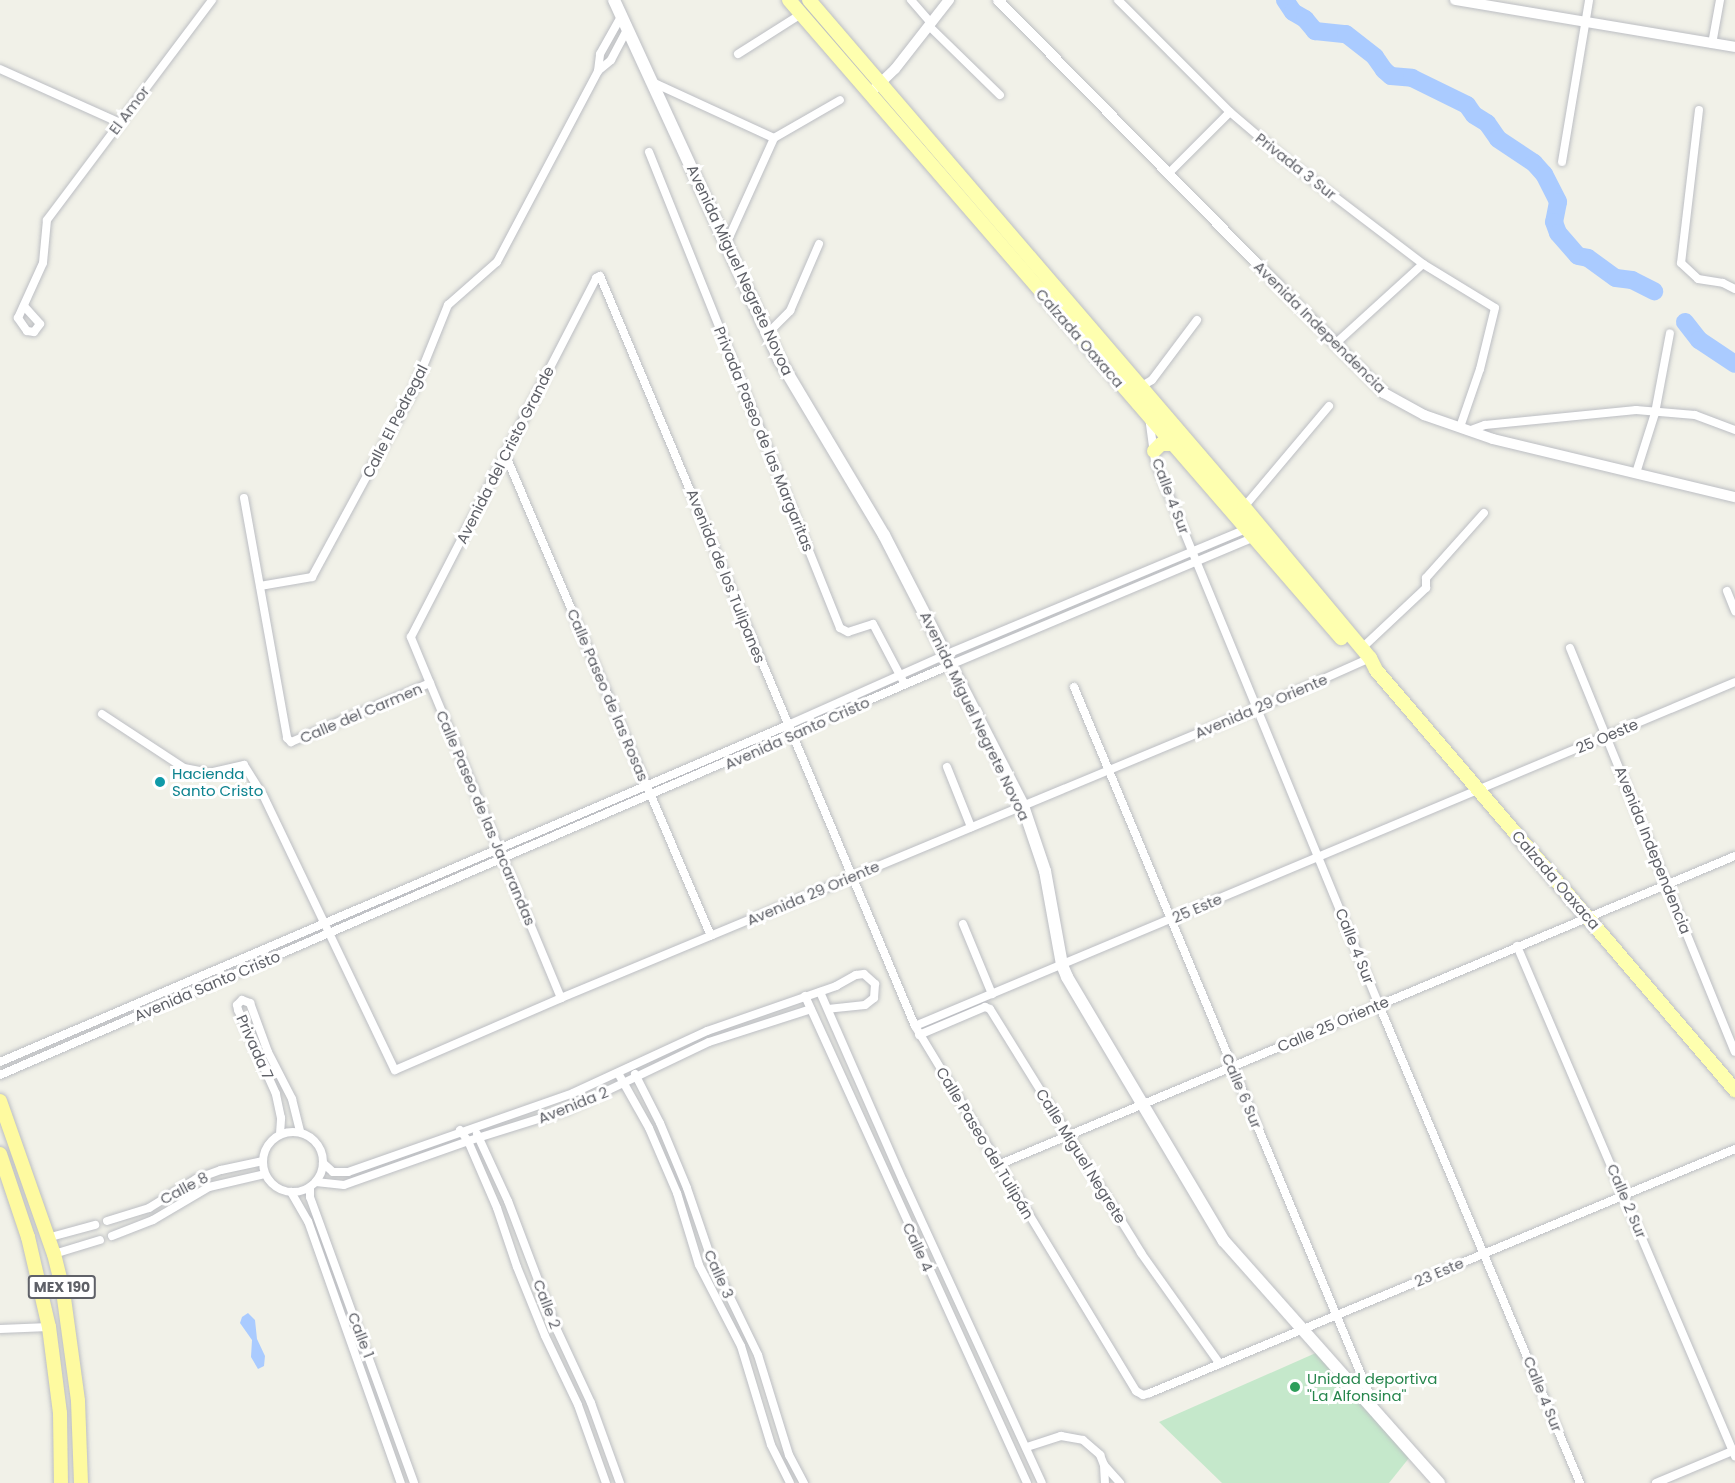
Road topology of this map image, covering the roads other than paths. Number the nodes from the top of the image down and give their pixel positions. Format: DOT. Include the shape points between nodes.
graph roads {
  1 [pos="212,0"];
  2 [pos="614,0"];
  3 [pos="809,0"];
  4 [pos="911,0"];
  5 [pos="949,0"];
  6 [pos="998,0"];
  7 [pos="1118,0"];
  8 [pos="1455,0"];
  9 [pos="1589,0"];
  10 [pos="1720,0"];
  11 [pos="792,1"];
  12 [pos="801,14"];
  13 [pos="622,15"];
  14 [pos="1585,23"];
  15 [pos="930,24"];
  16 [pos="628,28"];
  17 [pos="1713,44"];
  18 [pos="1735,47"];
  19 [pos="738,54"];
  20 [pos="0,69"];
  21 [pos="598,71"];
  22 [pos="652,82"];
  23 [pos="881,85"];
  24 [pos="869,94"];
  25 [pos="1000,95"];
  26 [pos="840,100"];
  27 [pos="1699,110"];
  28 [pos="1230,112"];
  29 [pos="120,123"];
  30 [pos="774,138"];
  31 [pos="649,152"];
  32 [pos="1562,162"];
  33 [pos="1169,173"];
  34 [pos="726,244"];
  35 [pos="819,244"];
  36 [pos="1423,264"];
  37 [pos="600,276"];
  38 [pos="1735,289"];
  39 [pos="24,306"];
  40 [pos="1197,320"];
  41 [pos="1670,333"];
  42 [pos="767,334"];
  43 [pos="1335,344"];
  44 [pos="1135,391"];
  45 [pos="1329,406"];
  46 [pos="1153,412"];
  47 [pos="1655,413"];
  48 [pos="1466,428"];
  49 [pos="1735,430"];
  50 [pos="1172,444"];
  51 [pos="1154,451"];
  52 [pos="505,454"];
  53 [pos="1636,473"];
  54 [pos="1735,497"];
  55 [pos="244,498"];
  56 [pos="1244,507"];
  57 [pos="1484,513"];
  58 [pos="1250,533"];
  59 [pos="1192,552"];
  60 [pos="1196,561"];
  61 [pos="260,586"];
  62 [pos="1109,587"];
  63 [pos="1727,591"];
  64 [pos="1113,596"];
  65 [pos="1735,611"];
  66 [pos="1006,630"];
  67 [pos="411,637"];
  68 [pos="1011,639"];
  69 [pos="1570,648"];
  70 [pos="947,660"];
  71 [pos="1368,660"];
  72 [pos="900,675"];
  73 [pos="1735,682"];
  74 [pos="430,683"];
  75 [pos="905,685"];
  76 [pos="1074,687"];
  77 [pos="1256,709"];
  78 [pos="102,714"];
  79 [pos="788,725"];
  80 [pos="792,735"];
  81 [pos="1606,736"];
  82 [pos="947,767"];
  83 [pos="1109,770"];
  84 [pos="647,785"];
  85 [pos="1478,789"];
  86 [pos="651,795"];
  87 [pos="1023,806"];
  88 [pos="971,827"];
  89 [pos="499,849"];
  90 [pos="1735,855"];
  91 [pos="1318,857"];
  92 [pos="503,859"];
  93 [pos="853,877"];
  94 [pos="1667,884"];
  95 [pos="1588,917"];
  96 [pos="335,919"];
  97 [pos="1170,919"];
  98 [pos="323,924"];
  99 [pos="963,924"];
  100 [pos="340,929"];
  101 [pos="328,934"];
  102 [pos="711,936"];
  103 [pos="1517,946"];
  104 [pos="1062,964"];
  105 [pos="820,992"];
  106 [pos="992,994"];
  107 [pos="805,996"];
  108 [pos="561,998"];
  109 [pos="1379,1005"];
  110 [pos="811,1009"];
  111 [pos="828,1010"];
  112 [pos="917,1031"];
  113 [pos="71,1032"];
  114 [pos="75,1043"];
  115 [pos="1735,1052"];
  116 [pos="0,1062"];
  117 [pos="630,1067"];
  118 [pos="1232,1067"];
  119 [pos="618,1072"];
  120 [pos="0,1075"];
  121 [pos="637,1078"];
  122 [pos="624,1084"];
  123 [pos="1735,1090"];
  124 [pos="0,1101"];
  125 [pos="1143,1105"];
  126 [pos="473,1126"];
  127 [pos="460,1130"];
  128 [pos="300,1132"];
  129 [pos="280,1134"];
  130 [pos="1069,1136"];
  131 [pos="479,1138"];
  132 [pos="468,1141"];
  133 [pos="1735,1149"];
  134 [pos="0,1154"];
  135 [pos="263,1161"];
  136 [pos="323,1163"];
  137 [pos="998,1164"];
  138 [pos="265,1174"];
  139 [pos="313,1184"];
  140 [pos="291,1192"];
  141 [pos="1625,1195"];
  142 [pos="107,1221"];
  143 [pos="95,1225"];
  144 [pos="112,1236"];
  145 [pos="47,1238"];
  146 [pos="100,1240"];
  147 [pos="54,1254"];
  148 [pos="1485,1254"];
  149 [pos="725,1288"];
  150 [pos="715,1294"];
  151 [pos="956,1294"];
  152 [pos="943,1301"];
  153 [pos="1336,1316"];
  154 [pos="49,1327"];
  155 [pos="0,1329"];
  156 [pos="1303,1329"];
  157 [pos="557,1330"];
  158 [pos="545,1336"];
  159 [pos="1220,1364"];
  160 [pos="380,1386"];
  161 [pos="368,1392"];
  162 [pos="1143,1395"];
  163 [pos="1376,1412"];
  164 [pos="1027,1447"];
  165 [pos="1734,1452"];
  166 [pos="1104,1465"];
  167 [pos="61,1483"];
  168 [pos="81,1483"];
  169 [pos="401,1483"];
  170 [pos="414,1483"];
  171 [pos="606,1483"];
  172 [pos="620,1483"];
  173 [pos="790,1483"];
  174 [pos="804,1483"];
  175 [pos="1027,1483"];
  176 [pos="1042,1483"];
  177 [pos="1105,1483"];
  178 [pos="1120,1483"];
  179 [pos="1439,1483"];
  180 [pos="1580,1483"];
  181 [pos="1656,1483"];
  1 -- 29 [label="street, El Amor"];
  2 -- 13 [label="main road, Avenida Miguel Negrete Novoa"];
  3 -- 23 [label="main road, Calzada Oaxaca"];
  4 -- 15 [label="street"];
  5 -- 15 [label="street"];
  6 -- 33 [label="street, Avenida Independencia"];
  7 -- 28 [label="street, Privada 3 Sur"];
  8 -- 14 [label="street"];
  9 -- 14 [label="street"];
  10 -- 17 [label="street"];
  11 -- 12 [label="main road, Calzada Oaxaca"];
  12 -- 19 [label="street"];
  12 -- 24 [label="main road, Calzada Oaxaca"];
  13 -- 16 [label="main road, Avenida Miguel Negrete Novoa"];
  13 -- 21 [label="street, Calle El Pedregal" via="600,54"];
  14 -- 17 [label="street"];
  14 -- 32 [label="street"];
  15 -- 23 [label="street"];
  15 -- 25 [label="street"];
  16 -- 21 [label="street, Calle El Pedregal" via="610,60"];
  16 -- 22 [label="main road, Avenida Miguel Negrete Novoa"];
  17 -- 18 [label="street"];
  20 -- 29 [label="street"];
  21 -- 61 [label="street, Calle El Pedregal" via="497,262 447,305 414,389 312,577"];
  22 -- 30 [label="street"];
  22 -- 34 [label="main road, Avenida Miguel Negrete Novoa"];
  23 -- 24 [label="street"];
  23 -- 44 [label="main road, Calzada Oaxaca"];
  24 -- 44 [label="main road, Calzada Oaxaca"];
  26 -- 30 [label="street"];
  27 -- 38 [label="street" via="1682,263 1698,279"];
  28 -- 33 [label="street"];
  28 -- 36 [label="street, Privada 3 Sur" via="1284,159"];
  29 -- 39 [label="street, El Amor" via="47,220 43,263"];
  30 -- 34 [label="street"];
  31 -- 72 [label="street, Privada Paseo de las Margaritas" via="840,628 848,632 873,624"];
  33 -- 43 [label="street, Avenida Independencia"];
  34 -- 42 [label="main road, Avenida Miguel Negrete Novoa"];
  35 -- 42 [label="street" via="790,311"];
  36 -- 43 [label="street"];
  36 -- 48 [label="street, Privada 3 Sur" via="1495,308"];
  37 -- 52 [label="street, Avenida del Cristo Grande"];
  37 -- 79 [label="street, Avenida de los Tulipanes"];
  40 -- 44 [label="street" via="1152,380"];
  41 -- 47 [label="street"];
  42 -- 70 [label="main road, Avenida Miguel Negrete Novoa" via="884,535"];
  43 -- 48 [label="street, Avenida Independencia" via="1384,393 1403,406"];
  44 -- 46 [label="main road, Calzada Oaxaca"];
  45 -- 56 [label="street"];
  46 -- 50 [label="main road, Calzada Oaxaca"];
  46 -- 51 [label="street, Calle 4 Sur"];
  46 -- 56 [label="main road, Calzada Oaxaca"];
  47 -- 48 [label="street" via="1624,411"];
  47 -- 49 [label="street" via="1695,415"];
  47 -- 53 [label="street"];
  48 -- 53 [label="street, Avenida Independencia" via="1511,444"];
  50 -- 51 [label="main road" via="1161,444"];
  50 -- 58 [label="main road, Calzada Oaxaca"];
  51 -- 59 [label="street, Calle 4 Sur"];
  52 -- 67 [label="street, Avenida del Cristo Grande"];
  52 -- 84 [label="street, Calle Paseo de las Rosas"];
  53 -- 54 [label="street, Avenida Independencia"];
  55 -- 61 [label="street"];
  56 -- 71 [label="main road, Calzada Oaxaca"];
  57 -- 71 [label="street, Avenida 29 Oriente" via="1426,578 1426,588"];
  58 -- 59 [label="street, Avenida Santo Cristo"];
  58 -- 60 [label="street, Avenida Santo Cristo"];
  58 -- 71 [label="main road, Calzada Oaxaca"];
  59 -- 60 [label="street, Calle 4 Sur"];
  59 -- 62 [label="street, Avenida Santo Cristo"];
  60 -- 64 [label="street, Avenida Santo Cristo"];
  60 -- 77 [label="street, Calle 4 Sur"];
  61 -- 74 [label="street, Calle del Carmen" via="287,738 291,742"];
  62 -- 64 [label="street"];
  62 -- 66 [label="street, Avenida Santo Cristo"];
  63 -- 65 [label="street"];
  64 -- 68 [label="street, Avenida Santo Cristo"];
  66 -- 68 [label="street"];
  66 -- 70 [label="street, Avenida Santo Cristo"];
  67 -- 74 [label="street, Calle Paseo de las Jacarandas"];
  68 -- 70 [label="street, Avenida Santo Cristo"];
  69 -- 81 [label="street, Avenida Independencia"];
  70 -- 72 [label="street, Avenida Santo Cristo"];
  70 -- 75 [label="street, Avenida Santo Cristo"];
  70 -- 87 [label="main road, Avenida Miguel Negrete Novoa"];
  71 -- 77 [label="street, Avenida 29 Oriente"];
  71 -- 85 [label="main road, Calzada Oaxaca"];
  72 -- 75 [label="street, Privada Paseo de las Margaritas"];
  72 -- 79 [label="street, Avenida Santo Cristo"];
  73 -- 81 [label="street, 25 Oeste"];
  74 -- 89 [label="street, Calle Paseo de las Jacarandas"];
  75 -- 80 [label="street, Avenida Santo Cristo"];
  76 -- 83 [label="street, Calle 6 Sur"];
  77 -- 83 [label="street, Avenida 29 Oriente"];
  77 -- 91 [label="street, Calle 4 Sur"];
  78 -- 98 [label="street" via="184,768 209,773 244,765 263,795"];
  79 -- 80 [label="street, Avenida de los Tulipanes"];
  79 -- 84 [label="street, Avenida Santo Cristo"];
  80 -- 86 [label="street, Avenida Santo Cristo"];
  80 -- 93 [label="street, Avenida de los Tulipanes"];
  81 -- 85 [label="street, 25 Oeste"];
  81 -- 94 [label="street, Avenida Independencia"];
  82 -- 88 [label="street"];
  83 -- 87 [label="street, Avenida 29 Oriente"];
  83 -- 97 [label="street, Calle 6 Sur"];
  84 -- 86 [label="street, Calle Paseo de las Rosas"];
  84 -- 89 [label="street, Avenida Santo Cristo"];
  85 -- 91 [label="street, 25 Este"];
  85 -- 95 [label="main road, Calzada Oaxaca"];
  86 -- 92 [label="street, Avenida Santo Cristo"];
  86 -- 102 [label="street, Calle Paseo de las Rosas"];
  87 -- 88 [label="street, Avenida 29 Oriente"];
  87 -- 104 [label="main road, Avenida Miguel Negrete Novoa" via="1045,871"];
  88 -- 93 [label="street, Avenida 29 Oriente"];
  89 -- 92 [label="street, Calle Paseo de las Jacarandas"];
  89 -- 96 [label="street, Avenida Santo Cristo"];
  90 -- 94 [label="street, Calle 25 Oriente"];
  91 -- 97 [label="street, 25 Este"];
  91 -- 109 [label="street, Calle 4 Sur"];
  92 -- 100 [label="street, Avenida Santo Cristo"];
  92 -- 108 [label="street, Calle Paseo de las Jacarandas"];
  93 -- 102 [label="street, Avenida 29 Oriente"];
  93 -- 112 [label="street, Calle Paseo del Tulipán"];
  94 -- 95 [label="street, Calle 25 Oriente"];
  94 -- 115 [label="street, Avenida Independencia"];
  95 -- 103 [label="street, Calle 25 Oriente"];
  95 -- 123 [label="main road, Calzada Oaxaca"];
  96 -- 98 [label="street, Avenida Santo Cristo"];
  96 -- 100 [label="street"];
  97 -- 104 [label="street, 25 Este"];
  97 -- 118 [label="street, Calle 6 Sur"];
  98 -- 101 [label="street"];
  98 -- 113 [label="street, Avenida Santo Cristo"];
  99 -- 106 [label="street"];
  100 -- 101 [label="street, Avenida Santo Cristo"];
  101 -- 108 [label="street, Avenida 29 Oriente" via="395,1070"];
  101 -- 114 [label="street, Avenida Santo Cristo"];
  102 -- 108 [label="street, Avenida 29 Oriente"];
  103 -- 109 [label="street, Calle 25 Oriente"];
  103 -- 141 [label="street, Calle 2 Sur"];
  104 -- 106 [label="street, 25 Este"];
  104 -- 125 [label="main road, Avenida Miguel Negrete Novoa"];
  105 -- 107 [label="street, Avenida 2"];
  105 -- 111 [label="street, Calle 4"];
  105 -- 111 [label="street, Avenida 2" via="856,975 864,974 875,984 874,998 865,1005"];
  106 -- 112 [label="street, 25 Este"];
  107 -- 110 [label="street"];
  107 -- 117 [label="street, Avenida 2" via="707,1031"];
  109 -- 118 [label="street, Calle 25 Oriente"];
  109 -- 148 [label="street, Calle 4 Sur"];
  110 -- 121 [label="street, Avenida 2" via="709,1042"];
  110 -- 152 [label="street, Calle 4"];
  111 -- 151 [label="street, Calle 4"];
  112 -- 130 [label="street, Calle Miguel Negrete" via="985,1007 990,1009"];
  112 -- 137 [label="street, Calle Paseo del Tulipán"];
  113 -- 114 [label="street"];
  113 -- 116 [label="street, Avenida Santo Cristo"];
  114 -- 120 [label="street, Avenida Santo Cristo"];
  117 -- 119 [label="street, Avenida 2"];
  117 -- 121 [label="street, Calle 3"];
  118 -- 125 [label="street, Calle 25 Oriente"];
  118 -- 153 [label="street, Calle 6 Sur"];
  119 -- 122 [label="street, Calle 3"];
  119 -- 126 [label="street, Avenida 2" via="573,1093"];
  121 -- 122 [label="street, Avenida 2"];
  121 -- 149 [label="street, Calle 3" via="660,1123"];
  122 -- 131 [label="street, Avenida 2" via="567,1110"];
  122 -- 150 [label="street, Calle 3" via="649,1128 677,1193 699,1265"];
  124 -- 145 [label="highway, MEX 190"];
  125 -- 130 [label="street, Calle 25 Oriente"];
  125 -- 156 [label="main road, Avenida Miguel Negrete Novoa" via="1224,1241"];
  126 -- 127 [label="street, Avenida 2"];
  126 -- 131 [label="street, Calle 2"];
  127 -- 132 [label="street, Calle 2"];
  127 -- 136 [label="street, Avenida 2" via="348,1172 333,1172"];
  128 -- 129 [label="street"];
  128 -- 129 [label="street, Privada 7" via="292,1099 268,1052 250,1003 242,1000 238,1010 276,1094"];
  128 -- 136 [label="street" via="317,1143"];
  129 -- 135 [label="street" via="266,1149"];
  130 -- 137 [label="street, Calle 25 Oriente"];
  130 -- 159 [label="street, Calle Miguel Negrete" via="1141,1253"];
  131 -- 132 [label="street, Avenida 2"];
  131 -- 157 [label="street, Calle 2"];
  132 -- 139 [label="street, Avenida 2" via="344,1185"];
  132 -- 158 [label="street, Calle 2"];
  133 -- 141 [label="street, 23 Este"];
  134 -- 154 [label="highway, MEX 190" via="28,1237"];
  135 -- 138 [label="street"];
  135 -- 142 [label="street, Calle 8" via="196,1179 149,1208"];
  136 -- 139 [label="street"];
  137 -- 162 [label="street, Calle Paseo del Tulipán" via="1136,1391"];
  138 -- 140 [label="street" via="278,1188"];
  138 -- 144 [label="street, Calle 8" via="209,1187 153,1220"];
  139 -- 140 [label="street"];
  139 -- 160 [label="street, Calle 1" via="309,1197"];
  140 -- 161 [label="street, Calle 1" via="308,1221"];
  141 -- 148 [label="street, 23 Este"];
  141 -- 165 [label="street, Calle 2 Sur"];
  143 -- 145 [label="street"];
  145 -- 147 [label="highway, MEX 190"];
  146 -- 147 [label="street"];
  147 -- 168 [label="highway, MEX 190" via="78,1401"];
  148 -- 153 [label="street, 23 Este"];
  148 -- 180 [label="street, Calle 4 Sur"];
  149 -- 150 [label="street"];
  149 -- 174 [label="street, Calle 3" via="758,1355 789,1455"];
  150 -- 173 [label="street, Calle 3" via="741,1346 771,1444"];
  151 -- 152 [label="street"];
  151 -- 164 [label="street, Calle 4"];
  152 -- 175 [label="street, Calle 4"];
  153 -- 156 [label="street, 23 Este"];
  153 -- 163 [label="street, Calle 6 Sur"];
  154 -- 155 [label="street"];
  154 -- 167 [label="highway, MEX 190" via="60,1413"];
  156 -- 159 [label="street, 23 Este"];
  156 -- 163 [label="main road, Avenida Miguel Negrete Novoa"];
  157 -- 158 [label="street"];
  157 -- 172 [label="street, Calle 2" via="591,1402"];
  158 -- 171 [label="street, Calle 2" via="578,1405"];
  159 -- 162 [label="street, 23 Este"];
  160 -- 161 [label="street"];
  160 -- 170 [label="street, Calle 1"];
  161 -- 169 [label="street, Calle 1"];
  163 -- 179 [label="main road, Avenida Miguel Negrete Novoa"];
  164 -- 166 [label="street" via="1049,1438 1072,1436 1092,1446"];
  164 -- 176 [label="street, Calle 4"];
  165 -- 181 [label="street"];
  166 -- 177 [label="street"];
  166 -- 178 [label="street"];
}
